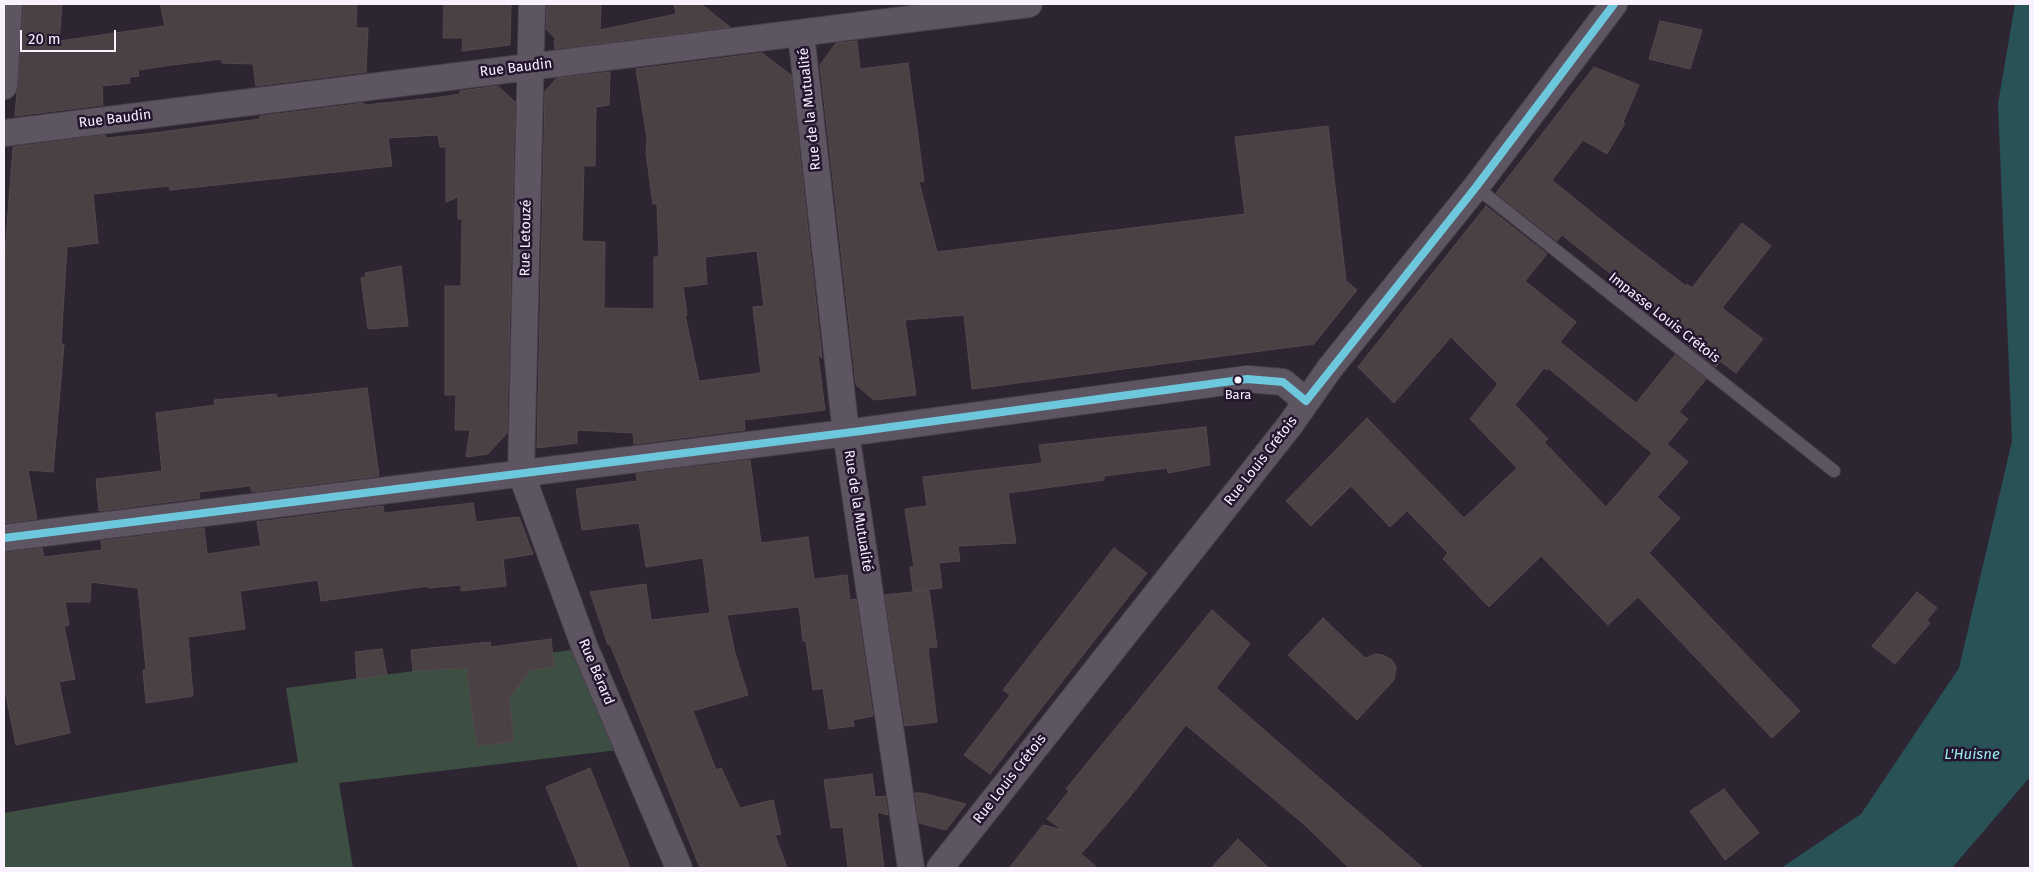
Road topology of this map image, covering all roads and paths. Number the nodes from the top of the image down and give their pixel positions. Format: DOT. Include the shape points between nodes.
graph roads {
  1 [pos="9,4"];
  2 [pos="532,4"];
  3 [pos="1029,4"];
  4 [pos="1614,4"];
  5 [pos="939,10"];
  6 [pos="801,34"];
  7 [pos="530,66"];
  8 [pos="4,86"];
  9 [pos="4,133"];
  10 [pos="1476,187"];
  11 [pos="1306,401"];
  12 [pos="846,433"];
  13 [pos="1834,472"];
  14 [pos="521,473"];
  15 [pos="4,538"];
  16 [pos="679,868"];
  17 [pos="911,868"];
  18 [pos="940,868"];
  1 -- 8 [label="street"];
  2 -- 7 [label="street, Rue Letouzé"];
  3 -- 5 [label="street, Rue Baudin"];
  4 -- 10 [label="street, Rue Louis Crétois"];
  5 -- 6 [label="street, Rue Baudin"];
  6 -- 7 [label="street, Rue Baudin"];
  6 -- 12 [label="street, Rue de la Mutualité"];
  7 -- 9 [label="street, Rue Baudin"];
  7 -- 14 [label="street, Rue Letouzé"];
  10 -- 11 [label="street, Rue Louis Crétois"];
  10 -- 13 [label="lane, Impasse Louis Crétois"];
  11 -- 12 [label="street" via="1283,382 1247,379"];
  11 -- 18 [label="street, Rue Louis Crétois"];
  12 -- 14 [label="street"];
  12 -- 17 [label="street, Rue de la Mutualité"];
  14 -- 15 [label="street"];
  14 -- 16 [label="street, Rue Bérard" via="585,648"];
}
